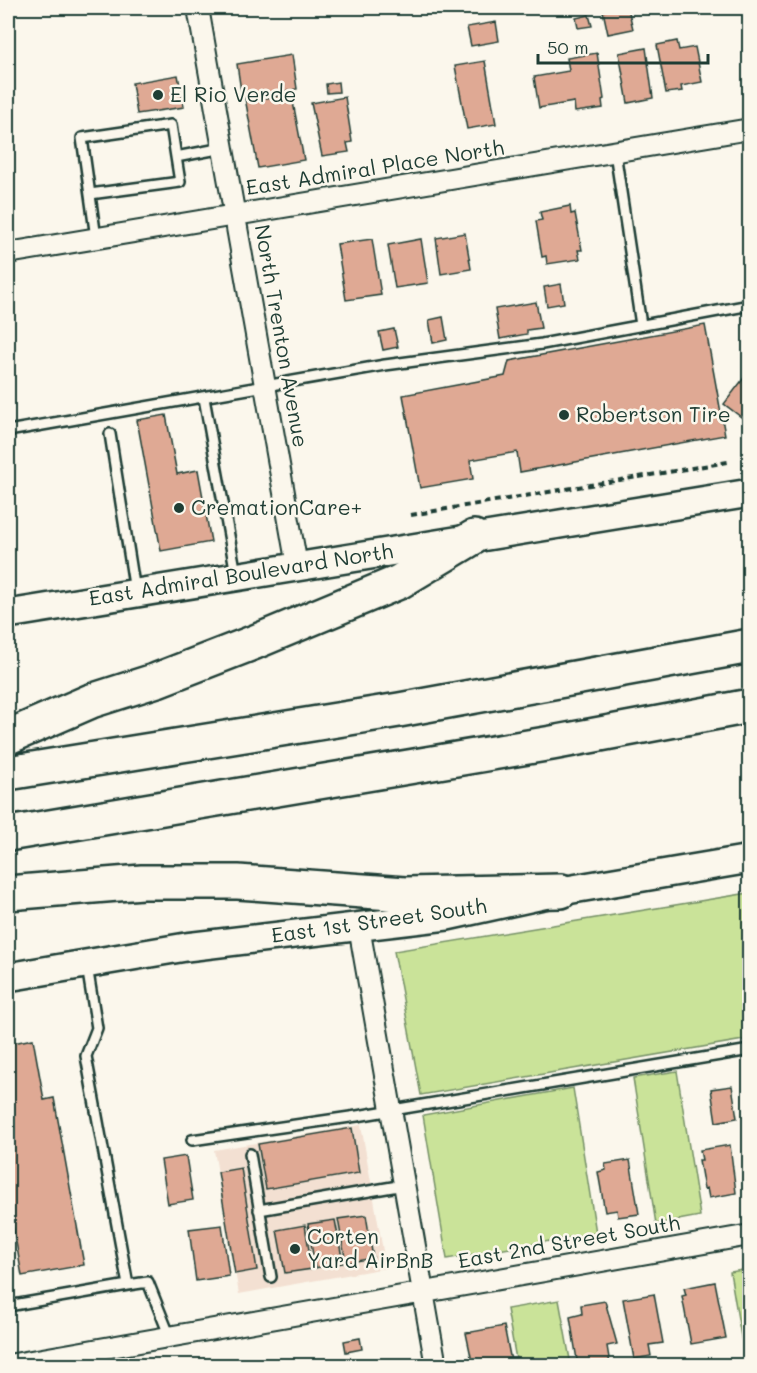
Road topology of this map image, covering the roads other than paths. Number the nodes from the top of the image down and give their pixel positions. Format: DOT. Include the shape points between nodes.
graph roads {
  1 [pos="198,8"];
  2 [pos="750,129"];
  3 [pos="223,147"];
  4 [pos="615,152"];
  5 [pos="176,157"];
  6 [pos="90,194"];
  7 [pos="235,216"];
  8 [pos="96,238"];
  9 [pos="8,253"];
  10 [pos="750,305"];
  11 [pos="641,325"];
  12 [pos="265,387"];
  13 [pos="204,398"];
  14 [pos="8,431"];
  15 [pos="110,434"];
  16 [pos="750,493"];
  17 [pos="474,537"];
  18 [pos="297,566"];
  19 [pos="237,576"];
  20 [pos="135,592"];
  21 [pos="8,614"];
  22 [pos="750,646"];
  23 [pos="750,706"];
  24 [pos="8,737"];
  25 [pos="8,773"];
  26 [pos="8,834"];
  27 [pos="750,859"];
  28 [pos="561,891"];
  29 [pos="8,893"];
  30 [pos="359,927"];
  31 [pos="87,964"];
  32 [pos="8,977"];
  33 [pos="750,1050"];
  34 [pos="391,1110"];
  35 [pos="192,1140"];
  36 [pos="250,1155"];
  37 [pos="404,1185"];
  38 [pos="260,1210"];
  39 [pos="750,1235"];
  40 [pos="271,1277"];
  41 [pos="128,1286"];
  42 [pos="423,1293"];
  43 [pos="8,1306"];
  44 [pos="170,1337"];
  45 [pos="8,1365"];
  46 [pos="436,1365"];
  1 -- 3 [label="street, North Trenton Avenue"];
  2 -- 4 [label="street, East Admiral Place North"];
  3 -- 5 [label="lane"];
  3 -- 7 [label="street, North Trenton Avenue"];
  4 -- 7 [label="street, East Admiral Place North"];
  4 -- 11 [label="lane"];
  5 -- 6 [label="lane" via="180,182"];
  5 -- 6 [label="lane" via="171,125 82,138"];
  6 -- 8 [label="lane"];
  7 -- 8 [label="street, East Admiral Place North"];
  7 -- 12 [label="street, North Trenton Avenue"];
  8 -- 9 [label="street, East Admiral Place North"];
  10 -- 11 [label="lane"];
  11 -- 12 [label="lane"];
  12 -- 13 [label="lane"];
  12 -- 18 [label="street, North Trenton Avenue"];
  13 -- 14 [label="lane"];
  13 -- 19 [label="lane"];
  15 -- 20 [label="lane"];
  16 -- 17 [label="main road, East Admiral Boulevard North"];
  17 -- 18 [label="main road, East Admiral Boulevard North"];
  17 -- 24 [label="highway" via="399,582"];
  18 -- 19 [label="main road, East Admiral Boulevard North"];
  19 -- 20 [label="main road, East Admiral Boulevard North"];
  20 -- 21 [label="main road, East Admiral Boulevard North"];
  22 -- 25 [label="highway" via="410,708"];
  23 -- 26 [label="highway"];
  27 -- 28 [label="main road, East 1st Street South"];
  28 -- 29 [label="highway" via="405,894 238,882 142,882"];
  28 -- 30 [label="main road, East 1st Street South" via="447,916"];
  30 -- 31 [label="main road, East 1st Street South" via="186,947"];
  30 -- 34 [label="street"];
  31 -- 32 [label="main road, East 1st Street South"];
  31 -- 41 [label="lane" via="97,1028 86,1056"];
  33 -- 34 [label="lane"];
  34 -- 35 [label="lane"];
  34 -- 37 [label="street"];
  36 -- 38 [label="lane"];
  37 -- 38 [label="lane"];
  37 -- 42 [label="street"];
  38 -- 40 [label="lane"];
  39 -- 42 [label="street, East 2nd Street South"];
  41 -- 43 [label="lane"];
  41 -- 44 [label="lane" via="148,1282"];
  42 -- 44 [label="street, East 2nd Street South"];
  42 -- 46 [label="street"];
  44 -- 45 [label="street, East 2nd Street South"];
}
